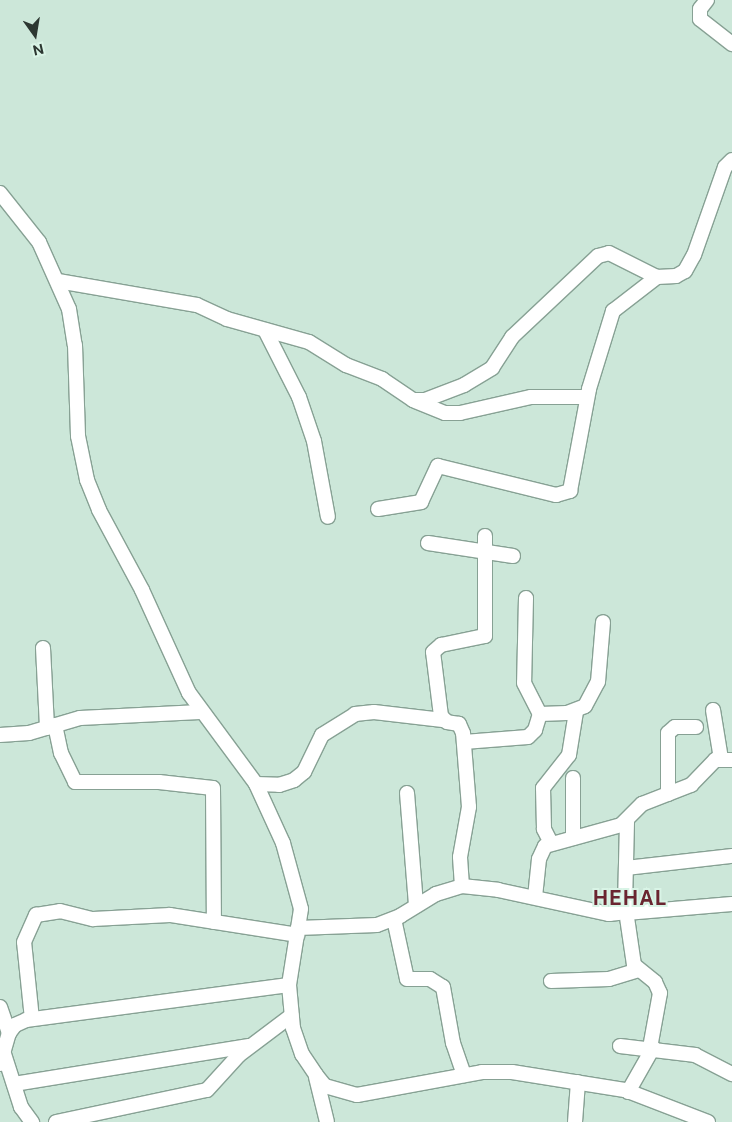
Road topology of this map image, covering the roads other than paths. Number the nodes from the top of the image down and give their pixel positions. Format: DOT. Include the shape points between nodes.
graph roads {
  1 [pos="707,0"];
  2 [pos="732,44"];
  3 [pos="732,160"];
  4 [pos="0,193"];
  5 [pos="657,277"];
  6 [pos="58,281"];
  7 [pos="265,330"];
  8 [pos="587,398"];
  9 [pos="412,400"];
  10 [pos="378,509"];
  11 [pos="328,517"];
  12 [pos="485,536"];
  13 [pos="428,543"];
  14 [pos="485,552"];
  15 [pos="513,556"];
  16 [pos="526,598"];
  17 [pos="603,622"];
  18 [pos="42,648"];
  19 [pos="713,710"];
  20 [pos="200,712"];
  21 [pos="576,712"];
  22 [pos="540,714"];
  23 [pos="443,720"];
  24 [pos="51,726"];
  25 [pos="696,727"];
  26 [pos="0,735"];
  27 [pos="464,742"];
  28 [pos="727,760"];
  29 [pos="573,778"];
  30 [pos="256,784"];
  31 [pos="407,793"];
  32 [pos="668,794"];
  33 [pos="627,820"];
  34 [pos="573,838"];
  35 [pos="551,843"];
  36 [pos="732,856"];
  37 [pos="626,868"];
  38 [pos="462,886"];
  39 [pos="535,897"];
  40 [pos="732,904"];
  41 [pos="416,906"];
  42 [pos="625,909"];
  43 [pos="394,919"];
  44 [pos="214,922"];
  45 [pos="297,931"];
  46 [pos="638,970"];
  47 [pos="551,981"];
  48 [pos="289,985"];
  49 [pos="0,1006"];
  50 [pos="292,1015"];
  51 [pos="32,1019"];
  52 [pos="9,1033"];
  53 [pos="252,1045"];
  54 [pos="620,1046"];
  55 [pos="651,1048"];
  56 [pos="2,1059"];
  57 [pos="732,1074"];
  58 [pos="316,1075"];
  59 [pos="464,1075"];
  60 [pos="578,1082"];
  61 [pos="14,1084"];
  62 [pos="628,1092"];
  63 [pos="705,1121"];
  64 [pos="32,1122"];
  65 [pos="56,1122"];
  66 [pos="327,1122"];
  67 [pos="575,1122"];
  1 -- 2 [label="street" via="700,8 700,19"];
  3 -- 5 [label="street" via="725,167 687,269 676,276"];
  4 -- 6 [label="street" via="39,242"];
  5 -- 8 [label="street" via="613,311"];
  5 -- 9 [label="street" via="608,253 598,256 512,337 488,372 441,395"];
  6 -- 7 [label="street" via="186,301 227,319"];
  6 -- 20 [label="street" via="74,334 78,436 88,480 104,521 138,582 173,664"];
  7 -- 9 [label="street" via="309,342 346,365 382,379"];
  7 -- 11 [label="street" via="299,397 314,441"];
  8 -- 9 [label="street" via="531,397 460,413 445,413"];
  8 -- 10 [label="street" via="573,484 564,494 556,496 438,466 421,502"];
  12 -- 14 [label="street"];
  13 -- 14 [label="street"];
  14 -- 15 [label="street"];
  14 -- 23 [label="street" via="485,636 441,645 433,652"];
  16 -- 22 [label="street" via="524,683"];
  17 -- 21 [label="street" via="598,682 591,699"];
  18 -- 24 [label="street"];
  19 -- 28 [label="street"];
  20 -- 24 [label="street" via="80,718"];
  20 -- 30 [label="street"];
  21 -- 22 [label="street"];
  21 -- 35 [label="street" via="569,756 543,788 544,829"];
  22 -- 27 [label="street" via="535,730 528,737"];
  23 -- 27 [label="street" via="459,724"];
  23 -- 30 [label="street" via="374,712 355,714 322,735 300,776 279,785"];
  24 -- 26 [label="street"];
  24 -- 44 [label="street" via="75,782 159,782 213,788"];
  25 -- 32 [label="street" via="675,727 668,733"];
  27 -- 38 [label="street" via="469,807 460,857"];
  28 -- 32 [label="street" via="710,764 691,785"];
  29 -- 34 [label="street"];
  30 -- 45 [label="street" via="283,843 299,895"];
  31 -- 41 [label="street"];
  32 -- 33 [label="street" via="642,804"];
  33 -- 34 [label="street" via="614,828"];
  33 -- 37 [label="street"];
  34 -- 35 [label="street"];
  35 -- 39 [label="street" via="541,852"];
  36 -- 37 [label="street"];
  37 -- 42 [label="street"];
  38 -- 39 [label="street"];
  38 -- 41 [label="street" via="436,894"];
  39 -- 42 [label="street" via="609,914"];
  40 -- 42 [label="street"];
  41 -- 43 [label="street"];
  42 -- 46 [label="street" via="632,957"];
  43 -- 45 [label="street" via="365,927"];
  43 -- 59 [label="street" via="407,979 430,978 443,987 453,1043"];
  44 -- 45 [label="street"];
  44 -- 51 [label="street" via="170,915 94,919 60,911 36,916 24,942"];
  45 -- 48 [label="street"];
  46 -- 47 [label="street" via="609,979"];
  46 -- 55 [label="street" via="655,982 660,994"];
  48 -- 50 [label="street"];
  48 -- 51 [label="street"];
  49 -- 52 [label="street"];
  50 -- 53 [label="street"];
  50 -- 58 [label="street" via="295,1037"];
  51 -- 52 [label="street" via="15,1025"];
  52 -- 56 [label="street"];
  53 -- 61 [label="street"];
  53 -- 65 [label="street" via="239,1055 215,1084 198,1094"];
  54 -- 55 [label="street"];
  55 -- 57 [label="street" via="695,1055"];
  55 -- 62 [label="street"];
  56 -- 61 [label="street"];
  58 -- 59 [label="street" via="325,1086 357,1095"];
  58 -- 66 [label="street"];
  59 -- 60 [label="street" via="512,1072"];
  60 -- 62 [label="street"];
  60 -- 67 [label="street"];
  61 -- 64 [label="street" via="26,1117"];
  62 -- 63 [label="street"];
}
